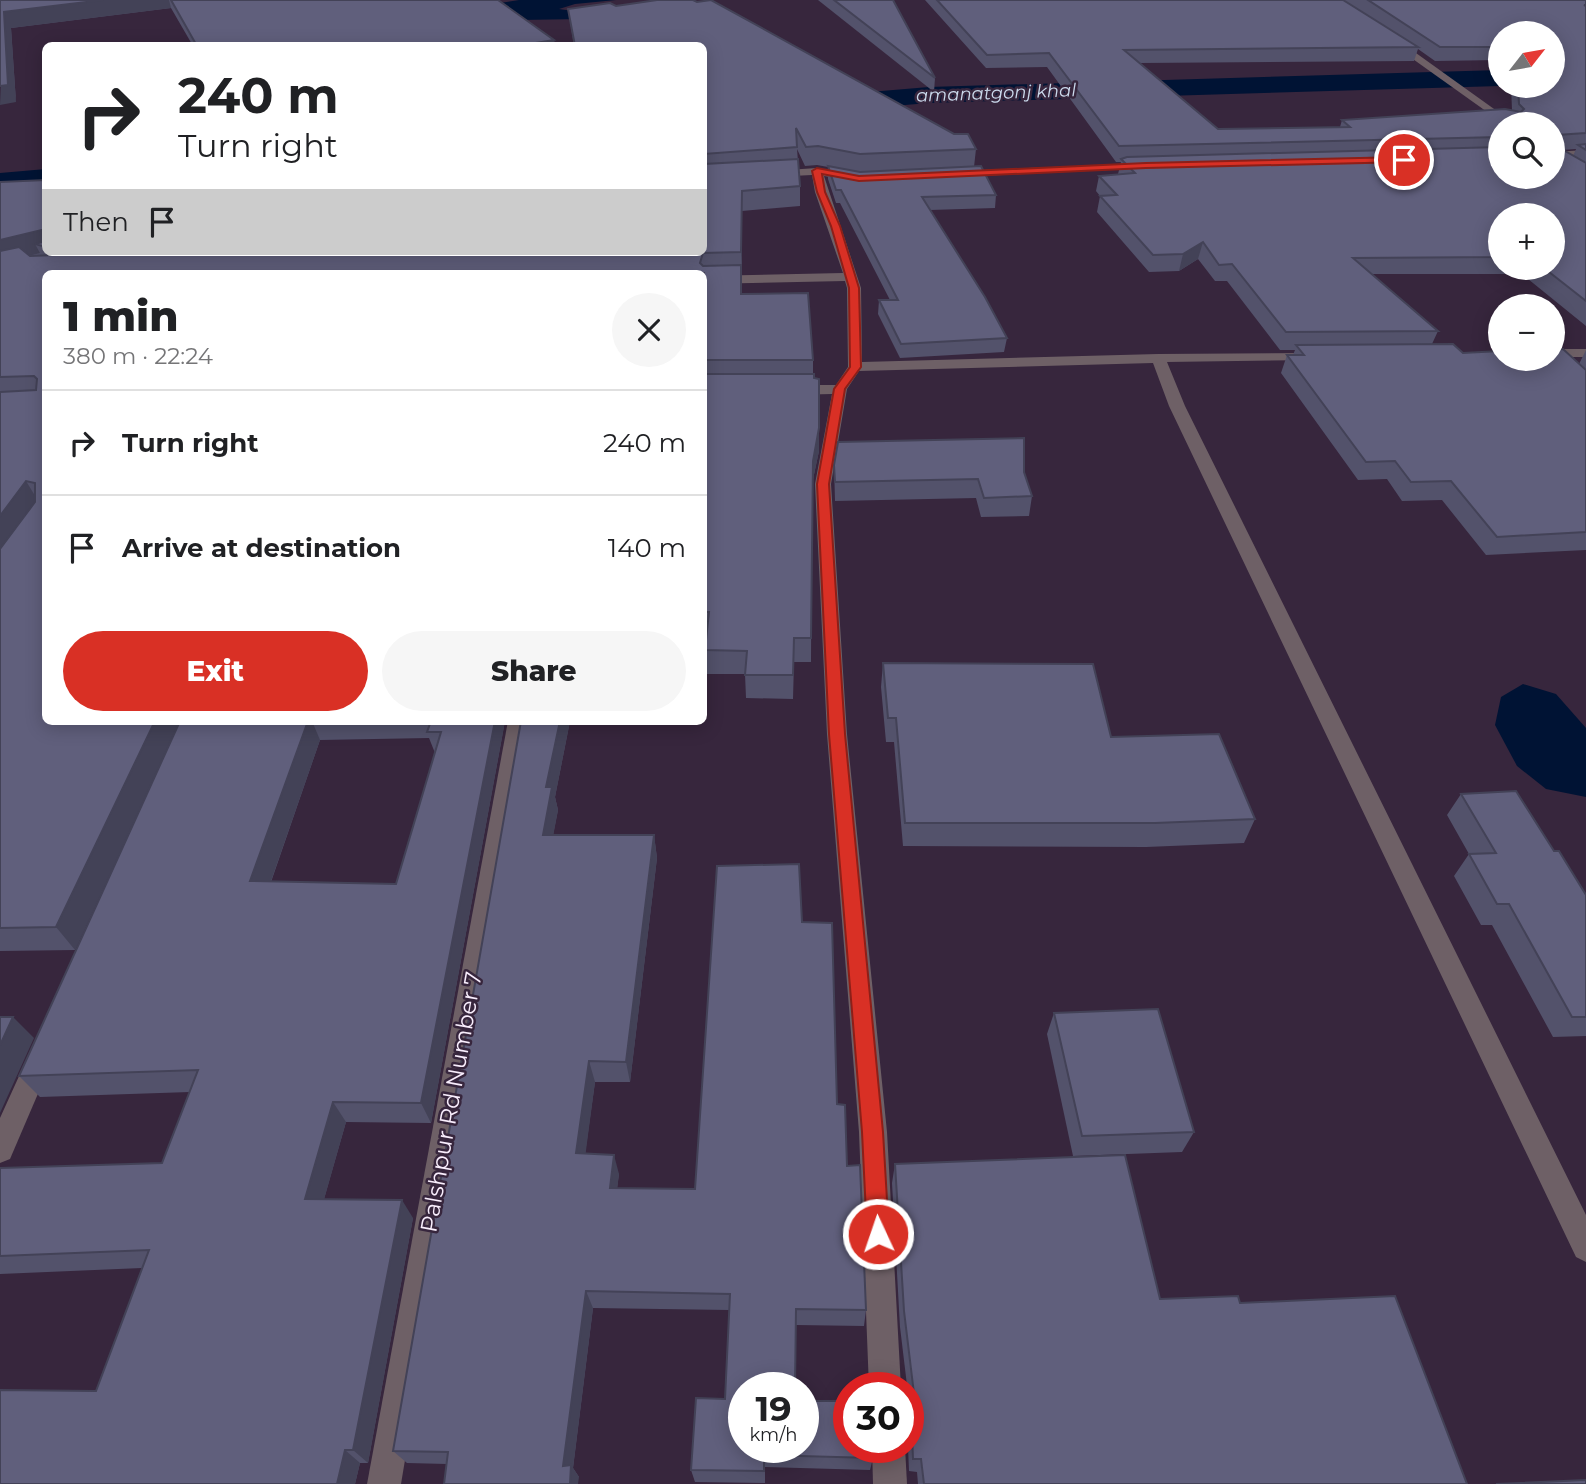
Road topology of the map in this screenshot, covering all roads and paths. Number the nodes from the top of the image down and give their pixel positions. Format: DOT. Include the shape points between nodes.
graph roads {
  1 [pos="1386,36"];
  2 [pos="1495,112"];
  3 [pos="1586,153"];
  4 [pos="1565,154"];
  5 [pos="1565,163"];
  6 [pos="1160,166"];
  7 [pos="1575,170"];
  8 [pos="817,171"];
  9 [pos="950,174"];
  10 [pos="754,175"];
  11 [pos="872,178"];
  12 [pos="851,277"];
  13 [pos="707,280"];
  14 [pos="1586,353"];
  15 [pos="1565,354"];
  16 [pos="1335,356"];
  17 [pos="1158,358"];
  18 [pos="855,367"];
  19 [pos="840,389"];
  20 [pos="772,390"];
  21 [pos="517,725"];
  22 [pos="51,1034"];
  23 [pos="0,1149"];
  24 [pos="1586,1247"];
  25 [pos="884,1372"];
  26 [pos="889,1463"];
  27 [pos="384,1484"];
  28 [pos="890,1484"];
  1 -- 2 [label="street"];
  3 -- 4 [label="street"];
  5 -- 7 [label="street"];
  6 -- 9 [label="street"];
  8 -- 10 [label="street"];
  8 -- 11 [label="street"];
  8 -- 12 [label="street"];
  12 -- 13 [label="street"];
  12 -- 18 [label="street"];
  14 -- 15 [label="street"];
  16 -- 17 [label="street"];
  17 -- 18 [label="street"];
  17 -- 24 [label="street"];
  18 -- 19 [label="street"];
  19 -- 20 [label="street"];
  19 -- 25 [label="street" via="823,484 837,734 873,1132"];
  21 -- 27 [label="street, Palshpur Rd Number 7"];
  22 -- 23 [label="street"];
  26 -- 28 [label="street"];
}
